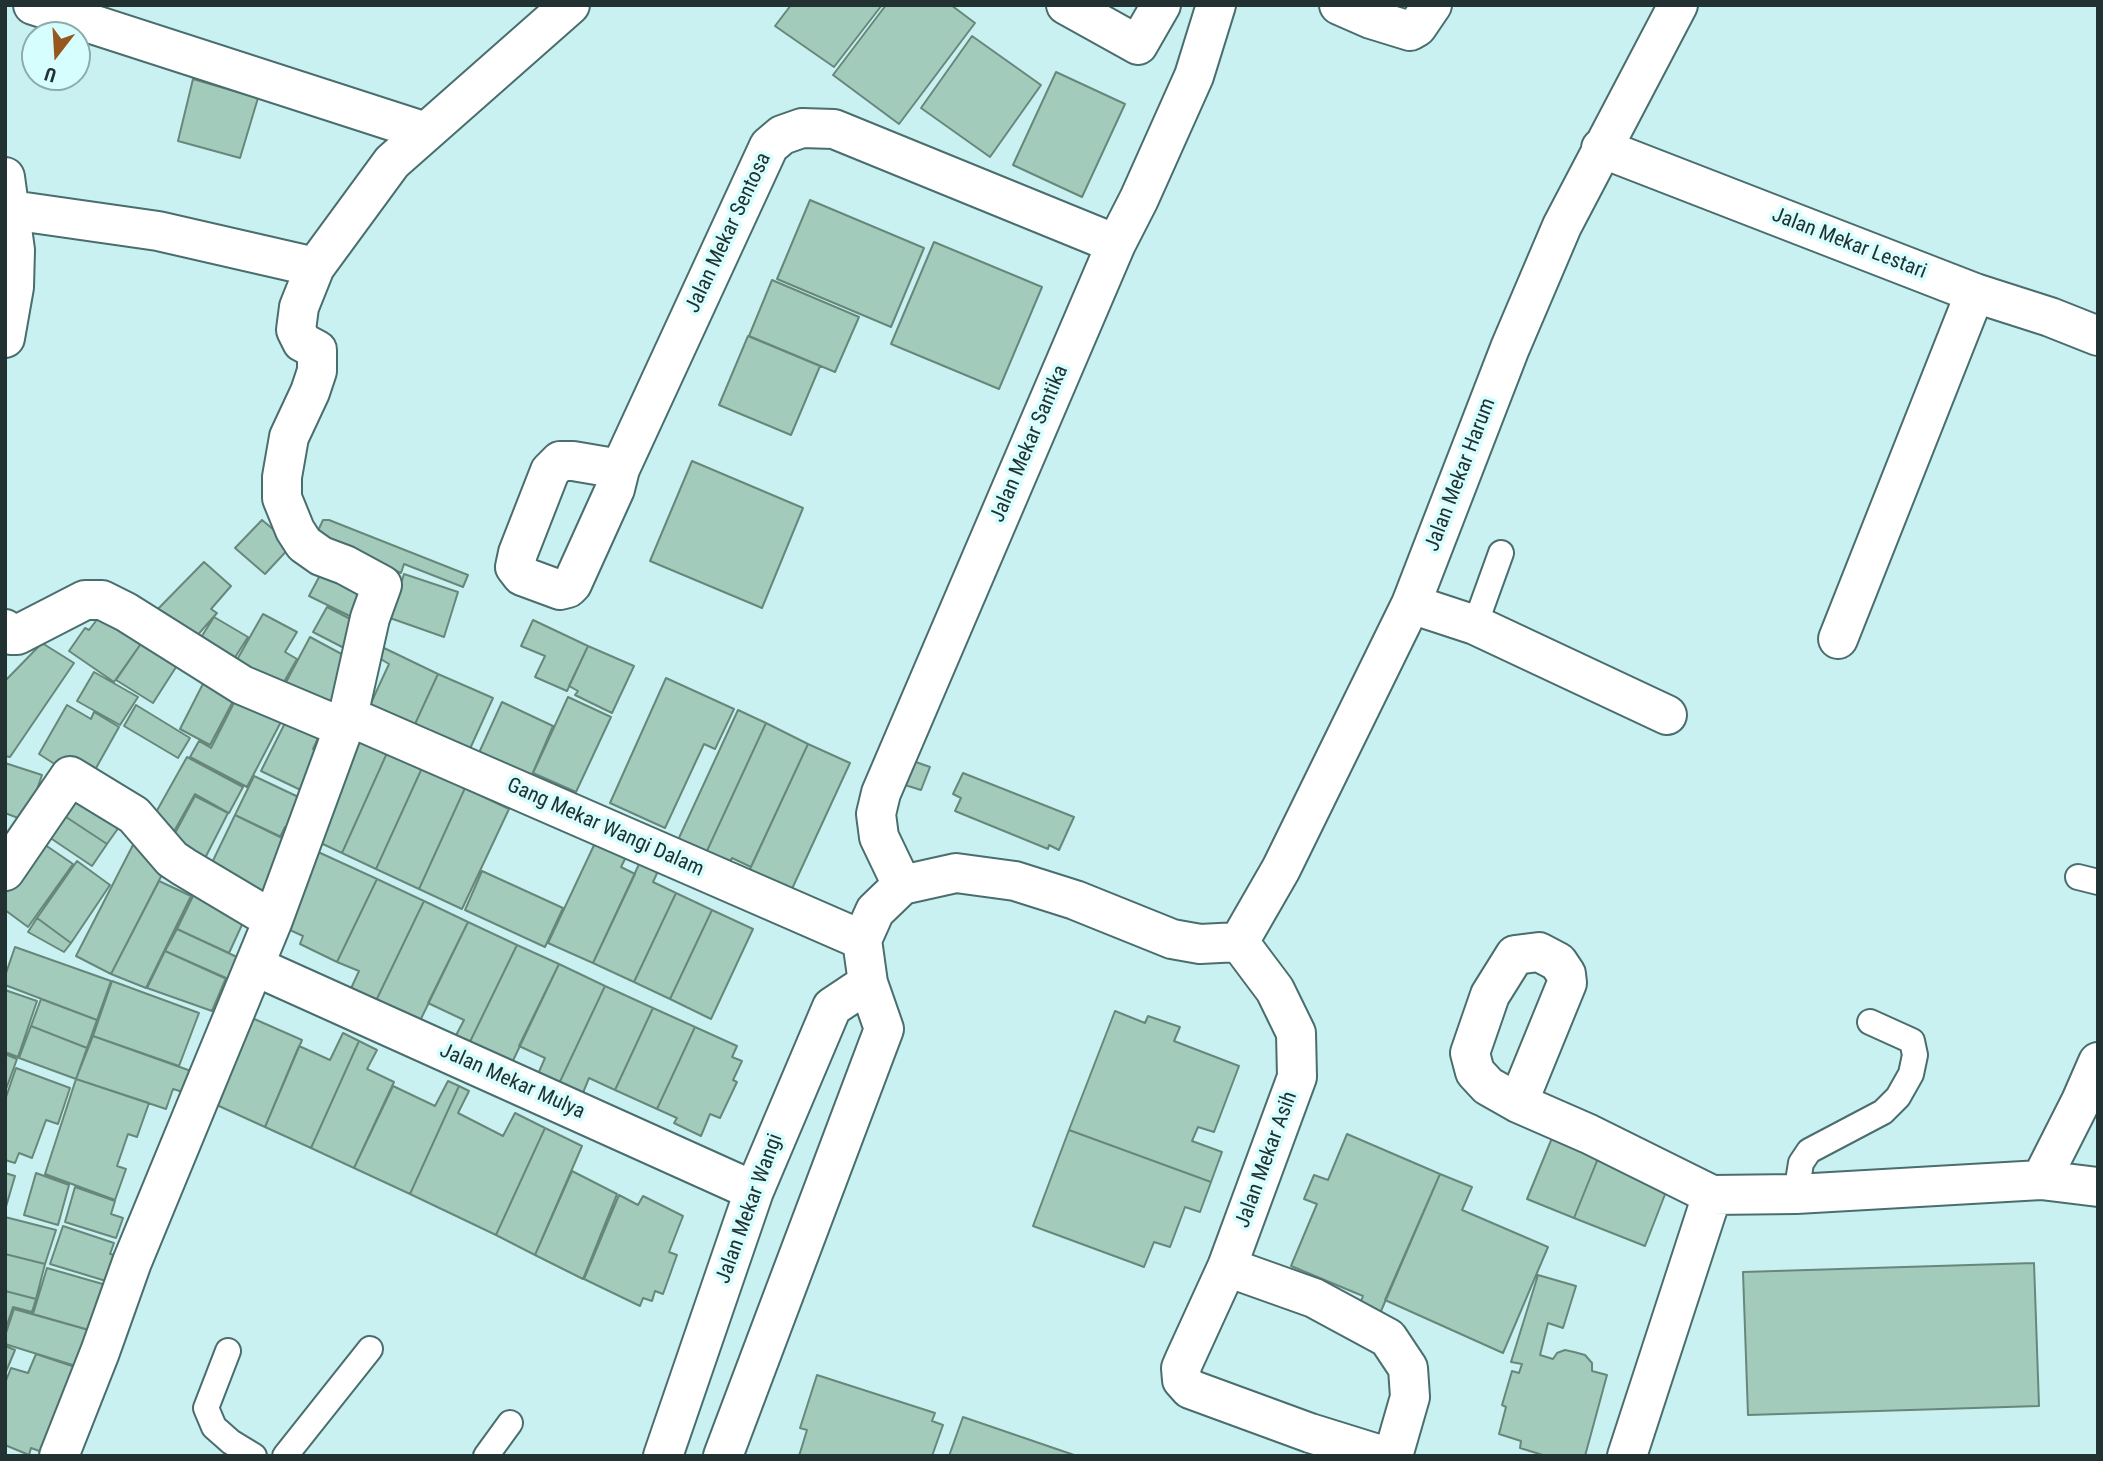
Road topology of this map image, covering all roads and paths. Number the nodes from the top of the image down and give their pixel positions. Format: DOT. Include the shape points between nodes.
graph roads {
  1 [pos="11,5"];
  2 [pos="33,5"];
  3 [pos="570,5"];
  4 [pos="1066,5"];
  5 [pos="1161,5"];
  6 [pos="1216,5"];
  7 [pos="1339,5"];
  8 [pos="1432,5"];
  9 [pos="1678,5"];
  10 [pos="5,13"];
  11 [pos="412,127"];
  12 [pos="1601,148"];
  13 [pos="8,193"];
  14 [pos="1116,244"];
  15 [pos="315,267"];
  16 [pos="1975,293"];
  17 [pos="2098,336"];
  18 [pos="5,338"];
  19 [pos="620,470"];
  20 [pos="1501,554"];
  21 [pos="1411,604"];
  22 [pos="1475,625"];
  23 [pos="5,629"];
  24 [pos="1838,639"];
  25 [pos="1667,715"];
  26 [pos="346,722"];
  27 [pos="5,871"];
  28 [pos="902,885"];
  29 [pos="273,920"];
  30 [pos="862,940"];
  31 [pos="1239,943"];
  32 [pos="270,973"];
  33 [pos="868,983"];
  34 [pos="1870,1022"];
  35 [pos="2098,1062"];
  36 [pos="1518,1103"];
  37 [pos="2041,1180"];
  38 [pos="2098,1187"];
  39 [pos="754,1191"];
  40 [pos="1796,1194"];
  41 [pos="1712,1195"];
  42 [pos="1227,1267"];
  43 [pos="370,1349"];
  44 [pos="229,1351"];
  45 [pos="510,1423"];
  46 [pos="59,1456"];
  47 [pos="254,1456"];
  48 [pos="285,1456"];
  49 [pos="486,1456"];
  50 [pos="663,1456"];
  51 [pos="723,1456"];
  52 [pos="1384,1456"];
  53 [pos="1392,1456"];
  54 [pos="1626,1456"];
  1 -- 10 [label="street"];
  2 -- 11 [label="street"];
  3 -- 11 [label="street"];
  4 -- 5 [label="street" via="1138,45"];
  6 -- 14 [label="street, Jalan Mekar Santika" via="1194,76"];
  7 -- 8 [label="street" via="1410,31"];
  9 -- 12 [label="street, Jalan Mekar Harum"];
  11 -- 15 [label="street"];
  12 -- 16 [label="street, Jalan Mekar Lestari"];
  12 -- 21 [label="street, Jalan Mekar Harum" via="1510,348"];
  13 -- 15 [label="street"];
  13 -- 18 [label="street" via="15,287"];
  14 -- 19 [label="street, Jalan Mekar Sentosa" via="834,129 802,128 782,135 769,146"];
  14 -- 28 [label="street, Jalan Mekar Santika" via="881,793 876,814 879,836"];
  15 -- 26 [label="street" via="299,307 296,330 302,342 317,350 317,371 289,437 282,498 304,544 382,585"];
  16 -- 17 [label="street, Jalan Mekar Lestari"];
  16 -- 24 [label="street"];
  20 -- 22 [label="lane"];
  21 -- 22 [label="street"];
  21 -- 31 [label="street, Jalan Mekar Harum" via="1281,869"];
  22 -- 25 [label="street"];
  23 -- 26 [label="street, Gang Mekar Wangi Dalam" via="17,635 85,600 102,600 243,685"];
  26 -- 29 [label="street"];
  26 -- 30 [label="street, Gang Mekar Wangi Dalam"];
  27 -- 29 [label="street" via="70,776 134,815 178,863"];
  28 -- 30 [label="street" via="875,911"];
  28 -- 31 [label="street" via="957,873 1015,881 1172,939"];
  29 -- 46 [label="street" via="132,1262"];
  30 -- 33 [label="street"];
  31 -- 42 [label="street, Jalan Mekar Asih" via="1275,990 1296,1033 1297,1077"];
  32 -- 39 [label="street, Jalan Mekar Mulya"];
  33 -- 39 [label="street, Jalan Mekar Wangi" via="832,1007"];
  33 -- 51 [label="street" via="884,1028"];
  34 -- 40 [label="lane" via="1912,1041 1912,1074 1882,1112 1809,1151 1801,1163"];
  35 -- 37 [label="street"];
  36 -- 41 [label="street"];
  37 -- 38 [label="street"];
  37 -- 40 [label="street"];
  39 -- 50 [label="street, Jalan Mekar Wangi"];
  40 -- 41 [label="street"];
  41 -- 54 [label="street"];
  42 -- 52 [label="street, Jalan Mekar Asih" via="1181,1368 1182,1380 1190,1389"];
  42 -- 53 [label="street" via="1314,1298 1388,1338 1408,1368 1410,1397"];
  43 -- 48 [label="lane"];
  44 -- 47 [label="lane" via="206,1408 214,1427"];
  45 -- 49 [label="lane"];
}
